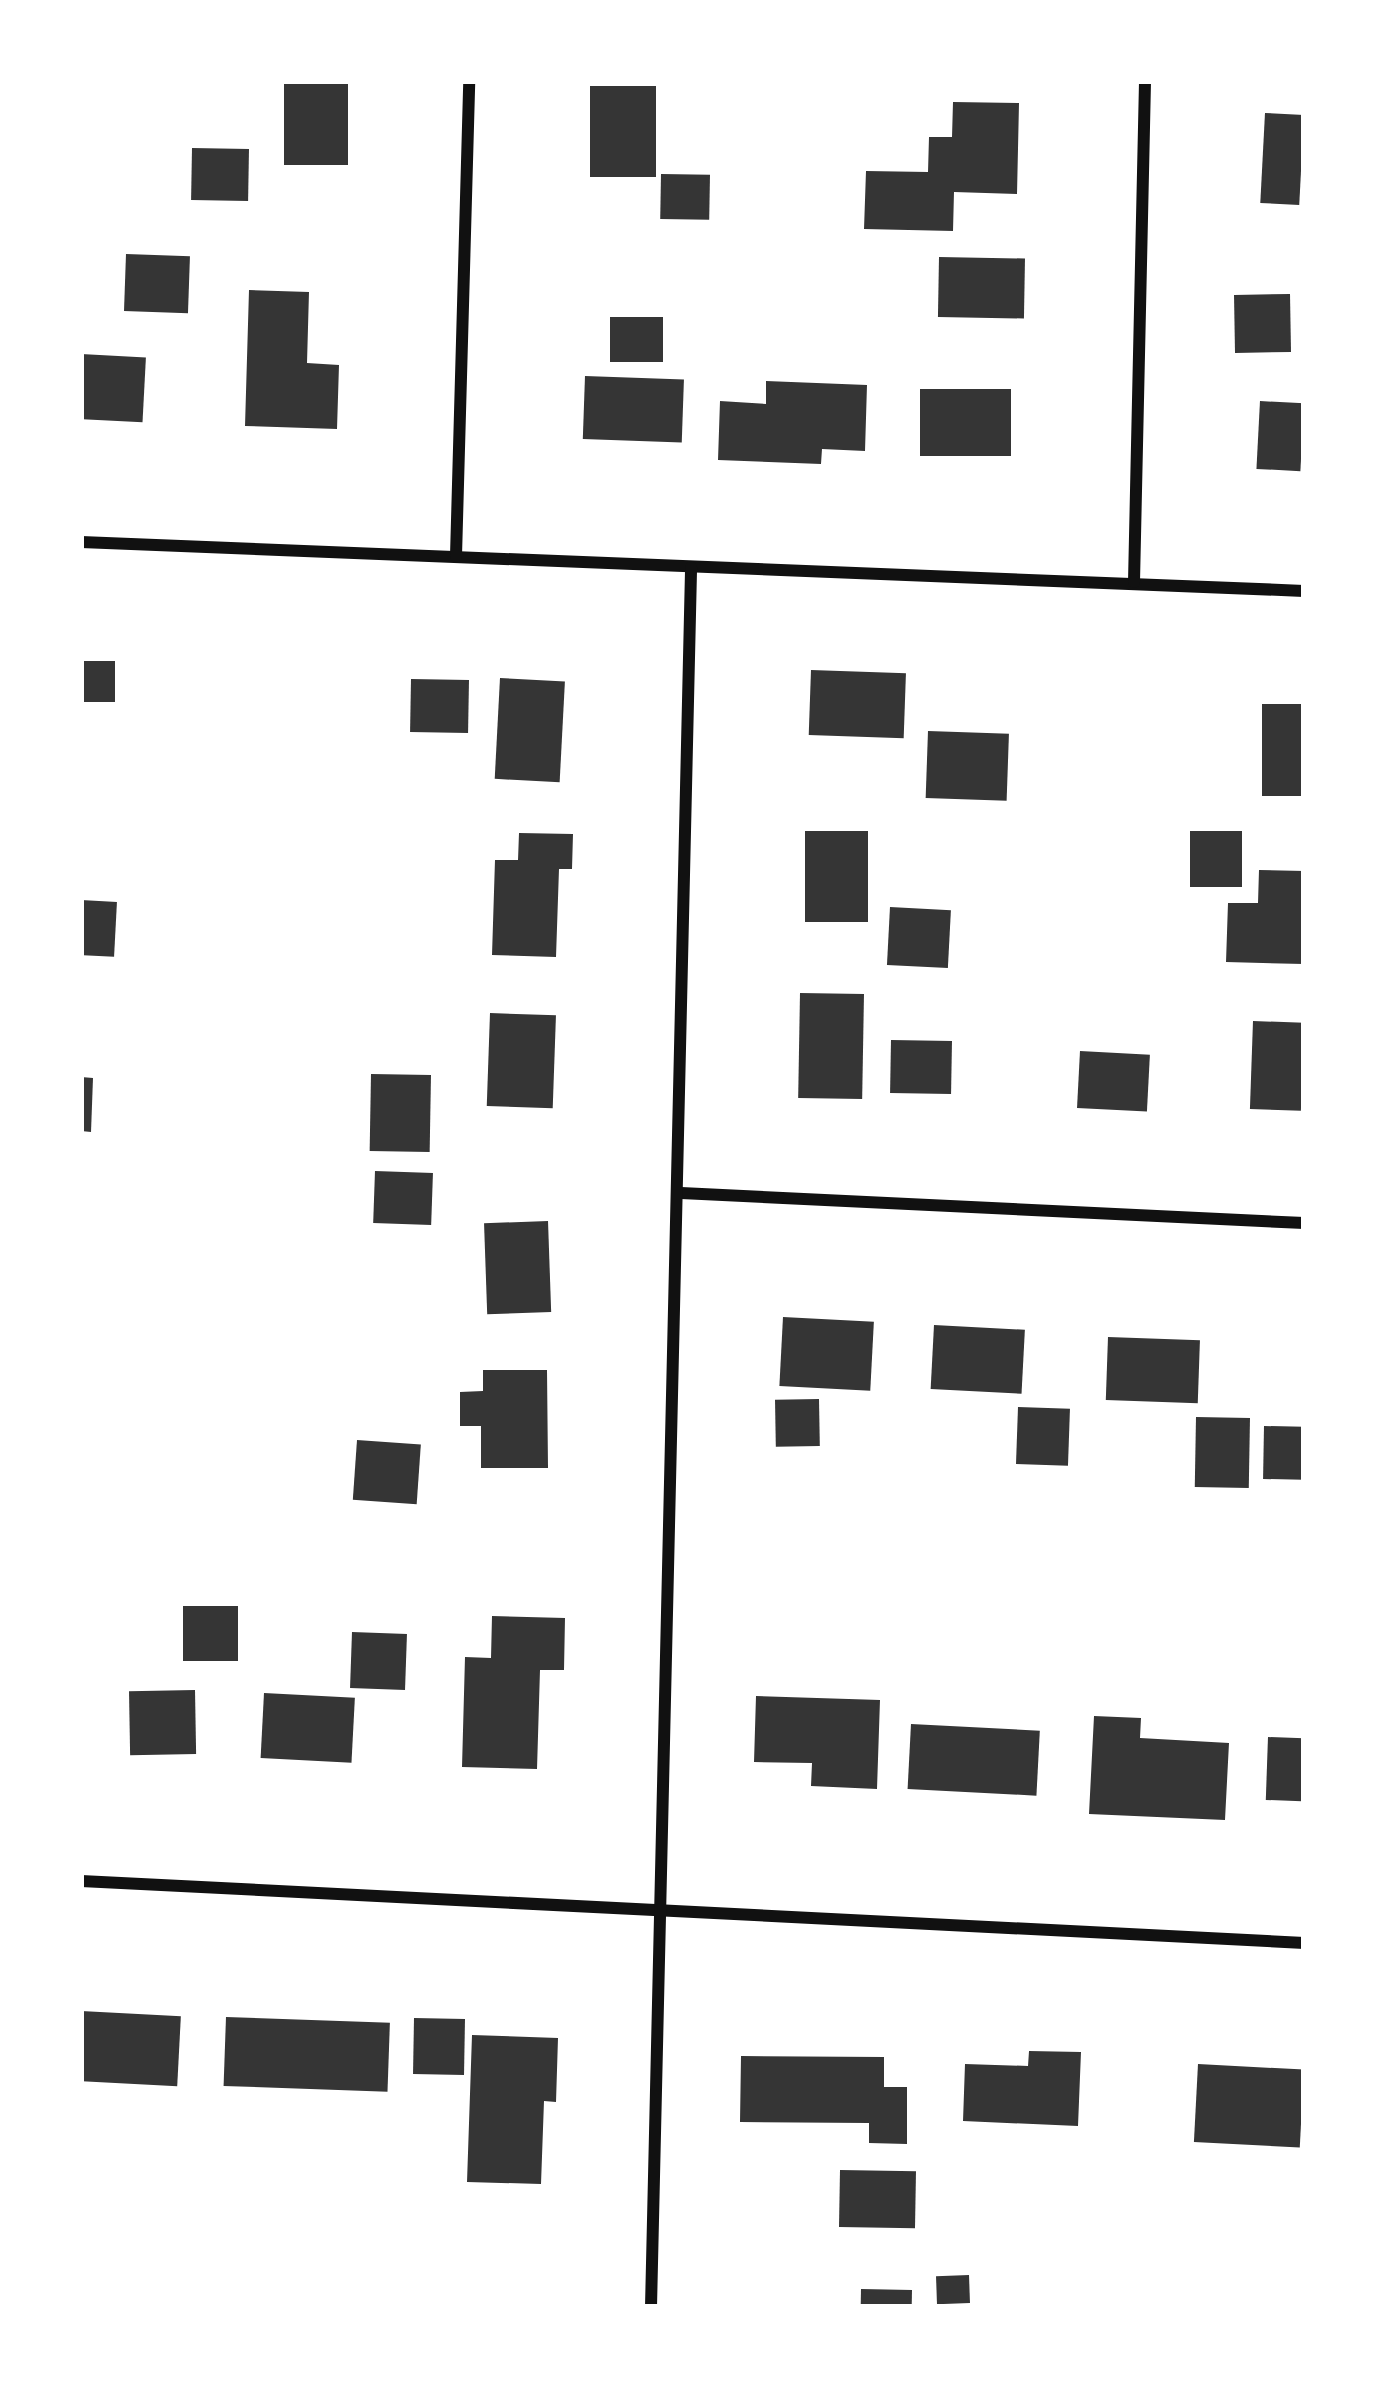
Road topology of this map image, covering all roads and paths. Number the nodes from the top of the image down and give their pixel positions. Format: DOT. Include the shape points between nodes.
graph roads {
  1 [pos="469,81"];
  2 [pos="1145,81"];
  3 [pos="81,542"];
  4 [pos="456,556"];
  5 [pos="691,567"];
  6 [pos="1134,582"];
  7 [pos="1304,591"];
  8 [pos="681,1192"];
  9 [pos="1304,1222"];
  10 [pos="81,1881"];
  11 [pos="660,1910"];
  12 [pos="1304,1943"];
  13 [pos="651,2307"];
  1 -- 4 [label="street"];
  2 -- 6 [label="street"];
  3 -- 4 [label="street"];
  4 -- 5 [label="street"];
  5 -- 6 [label="street"];
  5 -- 8 [label="street"];
  6 -- 7 [label="street"];
  8 -- 9 [label="street"];
  8 -- 11 [label="street"];
  10 -- 11 [label="street"];
  11 -- 12 [label="street"];
  11 -- 13 [label="street"];
}
